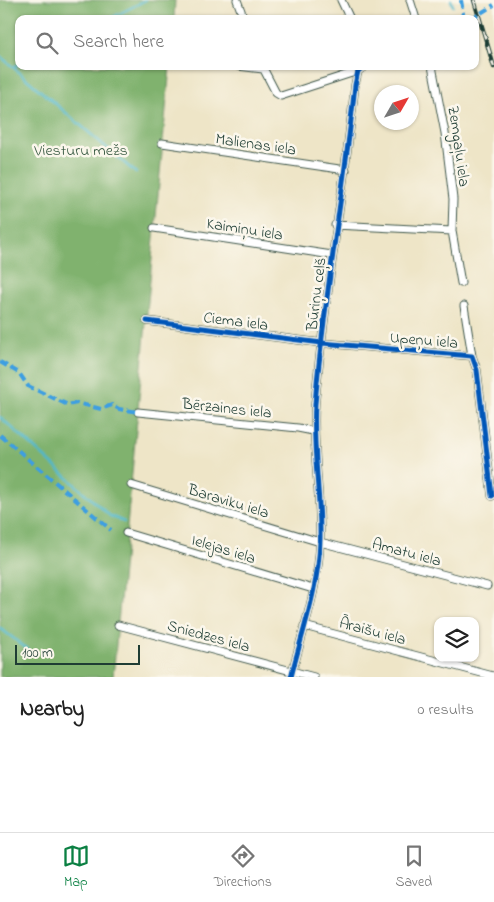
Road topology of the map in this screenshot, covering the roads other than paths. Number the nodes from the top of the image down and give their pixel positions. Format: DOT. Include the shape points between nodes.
graph roads {
  1 [pos="237,0"];
  2 [pos="341,0"];
  3 [pos="410,0"];
  4 [pos="243,15"];
  5 [pos="348,15"];
  6 [pos="415,15"];
  7 [pos="263,70"];
  8 [pos="433,70"];
  9 [pos="358,71"];
  10 [pos="162,143"];
  11 [pos="346,170"];
  12 [pos="335,225"];
  13 [pos="154,228"];
  14 [pos="452,231"];
  15 [pos="332,255"];
  16 [pos="461,283"];
  17 [pos="464,306"];
  18 [pos="147,321"];
  19 [pos="322,343"];
  20 [pos="472,356"];
  21 [pos="138,412"];
  22 [pos="313,431"];
  23 [pos="131,485"];
  24 [pos="492,496"];
  25 [pos="126,533"];
  26 [pos="320,542"];
  27 [pos="487,586"];
  28 [pos="313,589"];
  29 [pos="118,625"];
  30 [pos="304,626"];
  31 [pos="292,674"];
  32 [pos="493,676"];
  33 [pos="314,677"];
  1 -- 4 [label="street"];
  2 -- 5 [label="street"];
  3 -- 6 [label="street"];
  7 -- 9 [label="street" via="281,96"];
  8 -- 14 [label="street, Zemgaļu iela" via="446,133 453,199"];
  9 -- 11 [label="street, Būriņu ceļš"];
  10 -- 11 [label="street, Malienas iela"];
  11 -- 12 [label="street, Būriņu ceļš"];
  12 -- 14 [label="street"];
  12 -- 15 [label="street, Būriņu ceļš"];
  13 -- 15 [label="street, Kaimiņu iela"];
  14 -- 16 [label="street, Zemgaļu iela"];
  15 -- 19 [label="street, Būriņu ceļš"];
  17 -- 20 [label="street"];
  18 -- 19 [label="street, Ciema iela"];
  19 -- 20 [label="street, Upeņu iela"];
  19 -- 22 [label="street, Būriņu ceļš"];
  20 -- 24 [label="street, Upeņu iela" via="477,370"];
  21 -- 22 [label="street, Bērzaines iela"];
  22 -- 26 [label="street, Būriņu ceļš"];
  23 -- 26 [label="street, Baraviku iela"];
  25 -- 28 [label="street, Ielejas iela"];
  26 -- 27 [label="street, Amatu iela"];
  26 -- 28 [label="street, Būriņu ceļš"];
  28 -- 30 [label="street, Būriņu ceļš"];
  29 -- 31 [label="street, Sniedzes iela"];
  30 -- 31 [label="street, Būriņu ceļš"];
  30 -- 32 [label="street, Āraišu iela"];
  31 -- 33 [label="street, Sniedzes iela"];
}
